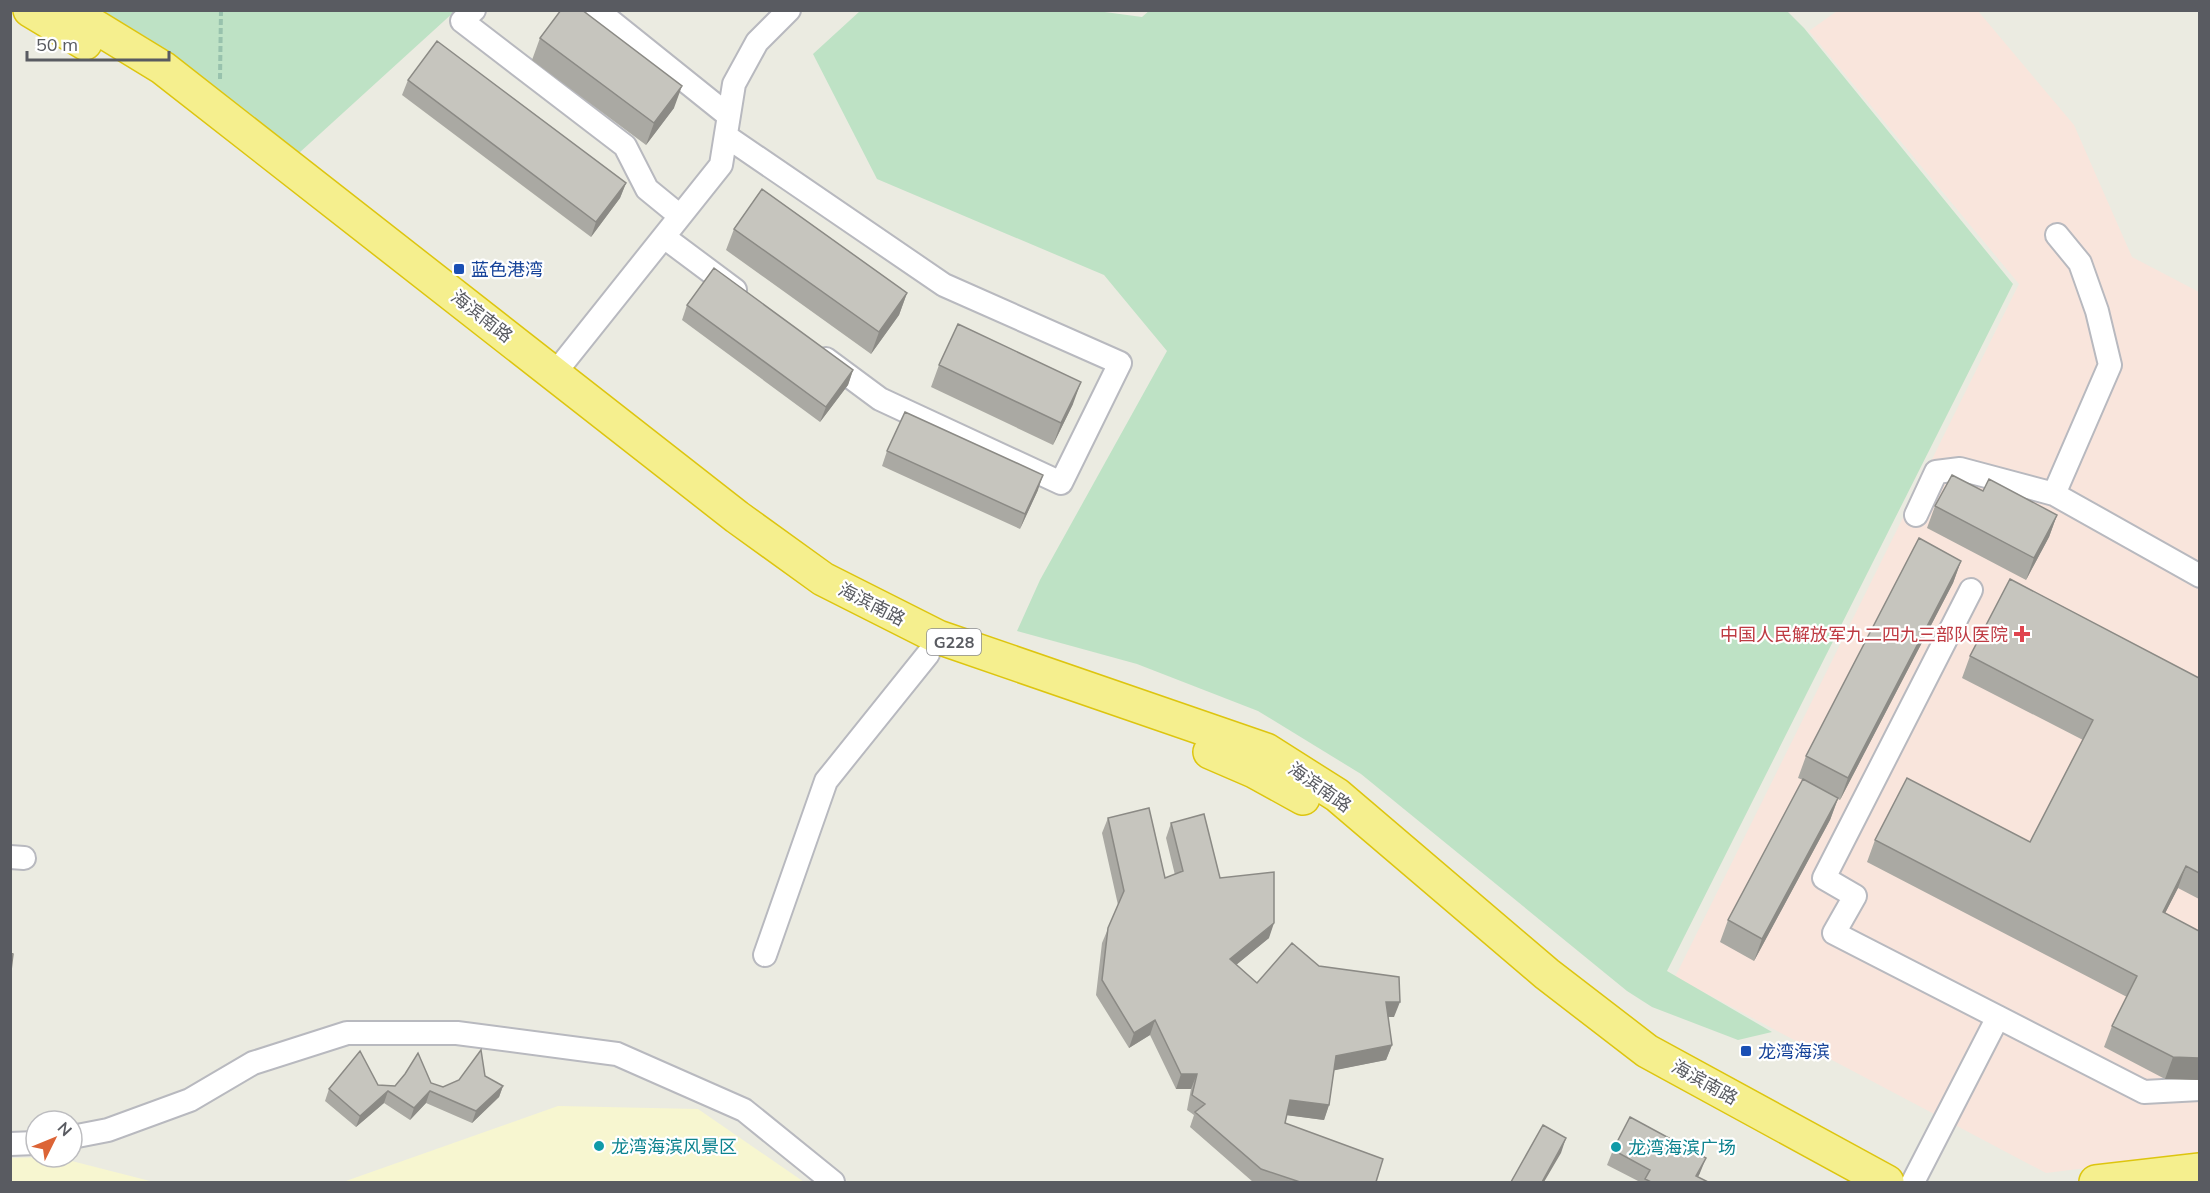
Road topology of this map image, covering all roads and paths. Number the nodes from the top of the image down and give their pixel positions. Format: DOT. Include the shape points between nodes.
graph roads {
  1 [pos="30,10"];
  2 [pos="68,10"];
  3 [pos="221,10"];
  4 [pos="474,10"];
  5 [pos="597,10"];
  6 [pos="789,10"];
  7 [pos="220,79"];
  8 [pos="728,126"];
  9 [pos="680,216"];
  10 [pos="2057,235"];
  11 [pos="664,237"];
  12 [pos="748,301"];
  13 [pos="805,343"];
  14 [pos="555,373"];
  15 [pos="2054,494"];
  16 [pos="1916,515"];
  17 [pos="2199,576"];
  18 [pos="1971,590"];
  19 [pos="928,654"];
  20 [pos="765,955"];
  21 [pos="1998,1017"];
  22 [pos="2199,1089"];
  23 [pos="84,1135"];
  24 [pos="2199,1170"];
  25 [pos="833,1182"];
  26 [pos="1842,1182"];
  27 [pos="1887,1182"];
  28 [pos="1913,1182"];
  29 [pos="2096,1182"];
  1 -- 19 [label="highway, 海滨南路 / G228" via="159,93 725,534 818,596"];
  2 -- 14 [label="highway, 海滨南路 / G228" via="164,68"];
  3 -- 7 [label="path"];
  4 -- 9 [label="street" via="462,21 625,146 646,189"];
  5 -- 8 [label="street"];
  6 -- 8 [label="street" via="757,42 734,84"];
  8 -- 9 [label="street" via="721,165"];
  8 -- 13 [label="street" via="944,285 1120,363 1061,483 880,399"];
  9 -- 11 [label="street"];
  10 -- 15 [label="street" via="2080,263 2110,365"];
  11 -- 12 [label="street"];
  11 -- 14 [label="street"];
  14 -- 27 [label="highway, 海滨南路 / G228" via="823,579 938,637 1266,750 1337,795 1547,974 1647,1050"];
  15 -- 16 [label="street" via="1960,469 1936,472"];
  15 -- 17 [label="street"];
  18 -- 21 [label="street" via="1824,878 1855,896 1834,933"];
  19 -- 20 [label="street" via="826,781"];
  19 -- 26 [label="highway, 海滨南路 / G228" via="1172,737 1254,771 1324,810 1634,1068"];
  21 -- 22 [label="street" via="2144,1092"];
  21 -- 28 [label="street"];
  23 -- 25 [label="street" via="108,1130 190,1100 253,1063 347,1033 457,1033 617,1054 744,1110"];
  24 -- 29 [label="highway"];
}
